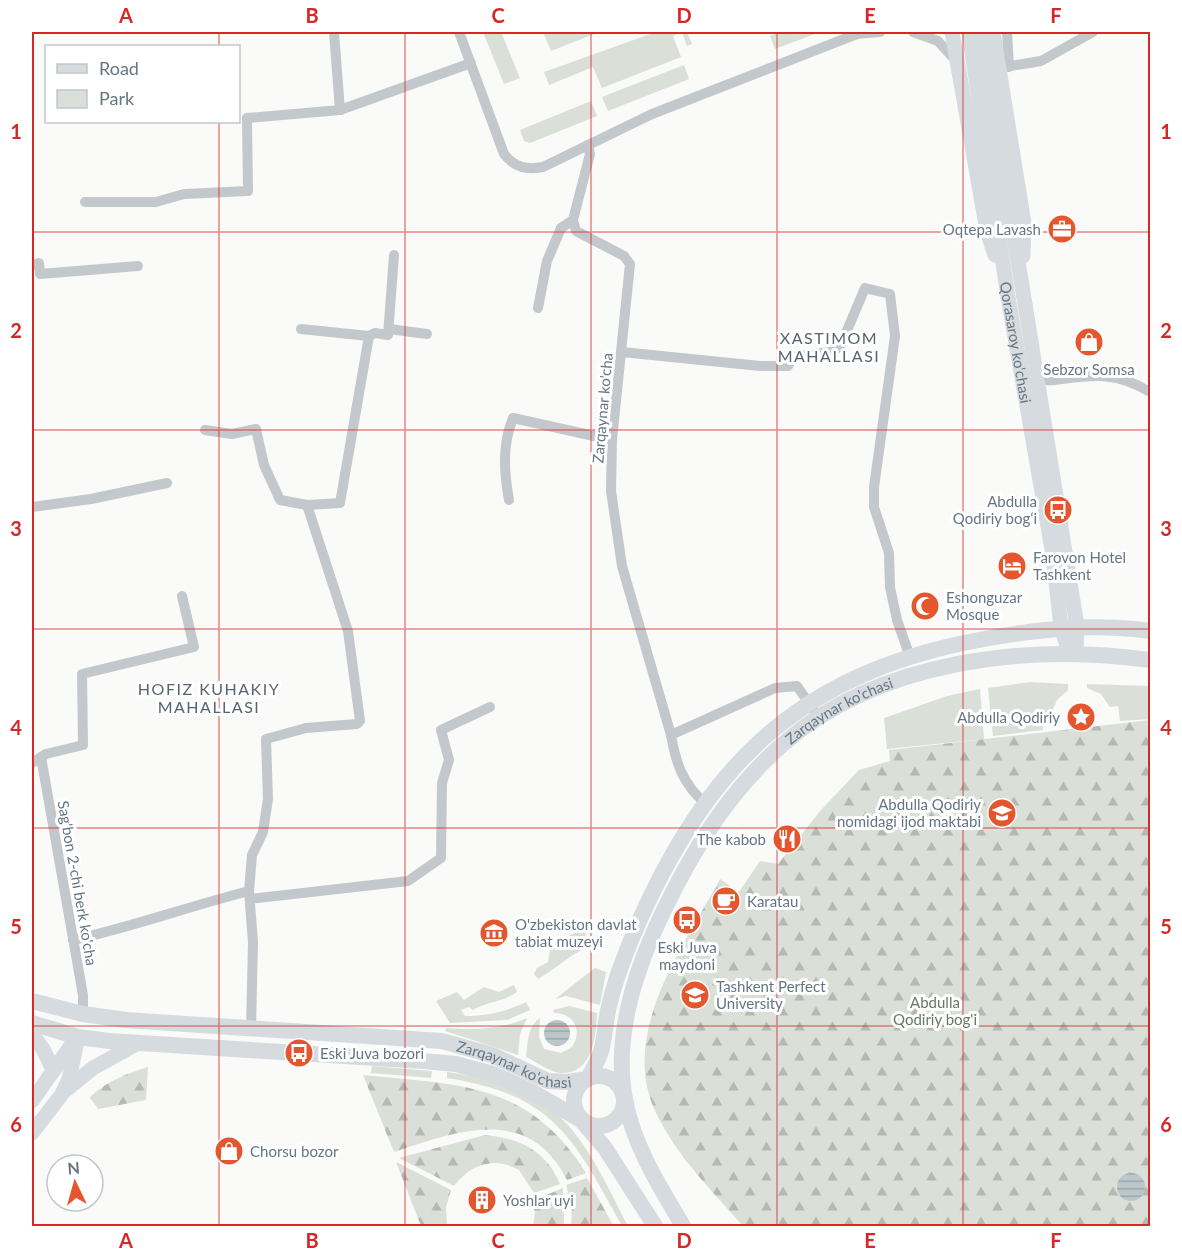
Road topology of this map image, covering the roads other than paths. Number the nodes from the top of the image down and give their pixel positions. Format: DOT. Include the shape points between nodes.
graph roads {
  1 [pos="334,32"];
  2 [pos="459,32"];
  3 [pos="880,32"];
  4 [pos="913,32"];
  5 [pos="952,32"];
  6 [pos="969,32"];
  7 [pos="981,32"];
  8 [pos="993,32"];
  9 [pos="1007,32"];
  10 [pos="1093,32"];
  11 [pos="859,33"];
  12 [pos="471,63"];
  13 [pos="958,63"];
  14 [pos="1003,68"];
  15 [pos="340,110"];
  16 [pos="588,145"];
  17 [pos="85,202"];
  18 [pos="573,220"];
  19 [pos="394,255"];
  20 [pos="32,265"];
  21 [pos="138,266"];
  22 [pos="1015,297"];
  23 [pos="538,308"];
  24 [pos="302,329"];
  25 [pos="389,329"];
  26 [pos="427,334"];
  27 [pos="369,336"];
  28 [pos="622,351"];
  29 [pos="1030,381"];
  30 [pos="1150,392"];
  31 [pos="205,430"];
  32 [pos="612,440"];
  33 [pos="167,483"];
  34 [pos="509,500"];
  35 [pos="307,506"];
  36 [pos="32,507"];
  37 [pos="182,596"];
  38 [pos="1069,627"];
  39 [pos="1150,631"];
  40 [pos="1072,652"];
  41 [pos="910,657"];
  42 [pos="1150,660"];
  43 [pos="808,703"];
  44 [pos="490,707"];
  45 [pos="819,718"];
  46 [pos="671,735"];
  47 [pos="36,760"];
  48 [pos="705,803"];
  49 [pos="250,895"];
  50 [pos="73,940"];
  51 [pos="32,1000"];
  52 [pos="83,1014"];
  53 [pos="106,1018"];
  54 [pos="32,1023"];
  55 [pos="251,1029"];
  56 [pos="32,1034"];
  57 [pos="78,1037"];
  58 [pos="138,1044"];
  59 [pos="53,1070"];
  60 [pos="587,1079"];
  61 [pos="62,1094"];
  62 [pos="624,1099"];
  63 [pos="32,1101"];
  64 [pos="581,1120"];
  65 [pos="32,1133"];
  66 [pos="655,1227"];
  67 [pos="683,1227"];
  1 -- 15 [label="street"];
  2 -- 12 [label="street"];
  3 -- 11 [label="street"];
  4 -- 13 [label="street" via="939,40"];
  5 -- 13 [label="main road"];
  6 -- 22 [label="main road, Qorasaroy ko'chasi"];
  7 -- 22 [label="main road, Qorasaroy ko'chasi"];
  8 -- 14 [label="main road"];
  9 -- 14 [label="street"];
  10 -- 14 [label="street" via="1041,61"];
  11 -- 16 [label="street" via="652,114"];
  12 -- 15 [label="street"];
  12 -- 16 [label="street" via="504,154 512,162 528,169 543,167"];
  13 -- 22 [label="main road" via="987,231"];
  14 -- 22 [label="main road" via="1024,223"];
  15 -- 17 [label="street" via="247,118 248,191 184,194 156,202"];
  16 -- 18 [label="street" via="590,154"];
  18 -- 23 [label="street" via="561,228 547,261"];
  18 -- 28 [label="street, Zarqaynar ko'cha" via="576,231 624,256 630,264"];
  19 -- 25 [label="street"];
  20 -- 21 [label="street" via="39,263 40,274"];
  22 -- 29 [label="main road, Qorasaroy ko'chasi"];
  24 -- 27 [label="street"];
  25 -- 26 [label="street"];
  25 -- 27 [label="street" via="388,335"];
  27 -- 35 [label="street" via="340,503"];
  28 -- 32 [label="street, Zarqaynar ko'cha"];
  28 -- 41 [label="street" via="788,366 793,357 840,347 865,288 890,294 895,336 874,507 889,553 890,587 897,620"];
  29 -- 30 [label="street" via="1104,376 1131,380"];
  29 -- 38 [label="main road, Qorasaroy ko'chasi"];
  31 -- 35 [label="street" via="231,434 256,429 264,465 280,500"];
  32 -- 34 [label="street" via="513,418 507,433 504,470"];
  32 -- 46 [label="street, Zarqaynar ko'cha" via="611,491 622,566"];
  33 -- 36 [label="street"];
  35 -- 49 [label="street" via="348,631 360,721 306,728 266,739 268,800 263,832 252,855"];
  37 -- 47 [label="street" via="194,646 82,674 83,746"];
  38 -- 39 [label="main road, Zarqaynar ko'chasi" via="1111,626"];
  38 -- 40 [label="main road, Qorasaroy ko'chasi"];
  38 -- 41 [label="main road, Zarqaynar ko'chasi" via="972,641"];
  40 -- 42 [label="main road, Zarqaynar ko'chasi"];
  40 -- 45 [label="main road, Zarqaynar ko'chasi" via="1010,656 946,667 886,686"];
  41 -- 43 [label="main road, Zarqaynar ko'chasi" via="850,679"];
  43 -- 45 [label="street"];
  43 -- 46 [label="street, Zarqaynar ko'chasi" via="797,686 775,688"];
  43 -- 48 [label="main road, Zarqaynar ko'chasi" via="746,754"];
  44 -- 49 [label="street" via="441,730 448,760 442,783 441,858 408,881"];
  45 -- 62 [label="main road, Zarqaynar ko'chasi" via="783,744 736,793 708,830 670,898 645,955 627,1012"];
  46 -- 48 [label="street, Zarqaynar ko'cha" via="676,763 690,790"];
  47 -- 50 [label="street, Sag'bon 2-chi berk ko'cha"];
  48 -- 60 [label="main road, Zarqaynar ko'chasi" via="641,917 612,994 603,1053"];
  49 -- 50 [label="street" via="181,908 118,930"];
  49 -- 55 [label="street"];
  50 -- 52 [label="street, Sag'bon 2-chi berk ko'cha"];
  51 -- 52 [label="main road, Zarqaynar ko'chasi"];
  52 -- 53 [label="main road, Zarqaynar ko'chasi"];
  52 -- 57 [label="main road"];
  53 -- 55 [label="main road, Zarqaynar ko'chasi"];
  53 -- 57 [label="main road"];
  54 -- 57 [label="main road, Zarqaynar ko'chasi"];
  55 -- 60 [label="main road, Zarqaynar ko'chasi" via="442,1041 492,1055 553,1082"];
  56 -- 59 [label="main road"];
  57 -- 58 [label="main road, Zarqaynar ko'chasi"];
  57 -- 59 [label="main road"];
  57 -- 61 [label="main road"];
  58 -- 61 [label="main road" via="93,1068"];
  58 -- 64 [label="main road, Zarqaynar ko'chasi" via="456,1064 511,1082"];
  59 -- 63 [label="main road"];
  60 -- 62 [label="main road" via="598,1075 610,1078 620,1086"];
  60 -- 64 [label="main road" via="578,1086 573,1098"];
  61 -- 65 [label="main road"];
  62 -- 64 [label="main road" via="620,1115 610,1124 597,1126"];
  62 -- 67 [label="main road, Zarqaynar ko'chasi" via="643,1153"];
  64 -- 66 [label="main road, Zarqaynar ko'chasi" via="605,1148"];
}
